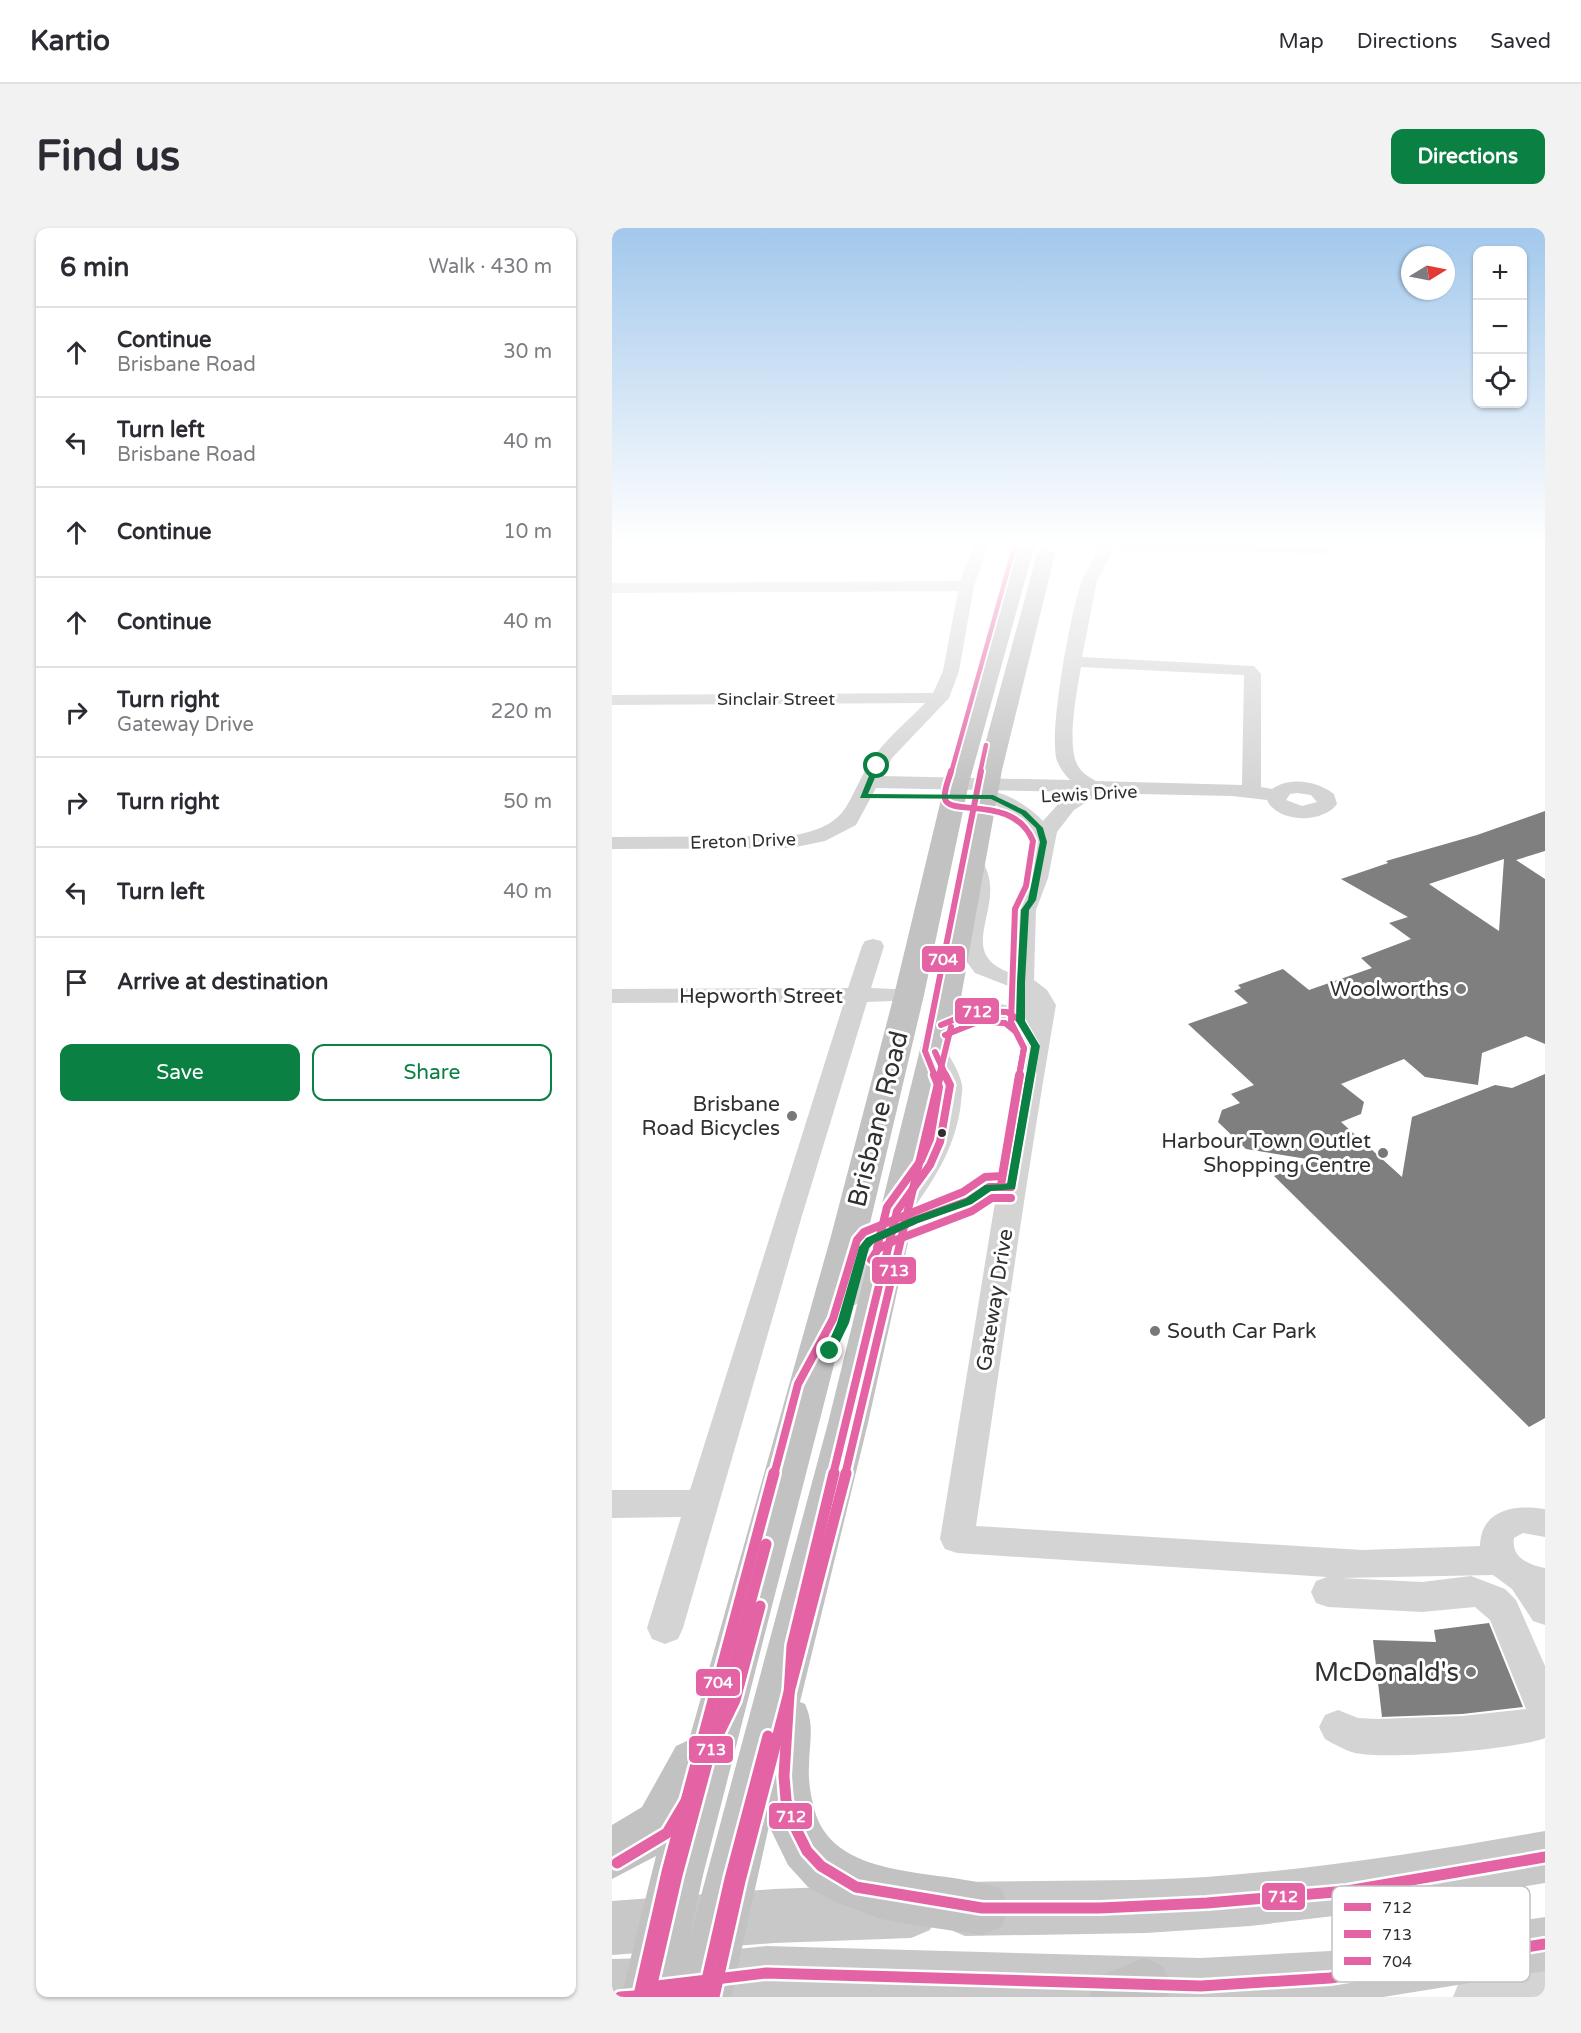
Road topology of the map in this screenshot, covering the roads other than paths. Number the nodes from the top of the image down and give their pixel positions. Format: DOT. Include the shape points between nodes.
graph roads {
  1 [pos="959,624"];
  2 [pos="1003,624"];
  3 [pos="1029,624"];
  4 [pos="1082,624"];
  5 [pos="1075,662"];
  6 [pos="940,698"];
  7 [pos="612,700"];
  8 [pos="1065,759"];
  9 [pos="956,790"];
  10 [pos="1030,791"];
  11 [pos="1088,791"];
  12 [pos="988,792"];
  13 [pos="1251,792"];
  14 [pos="864,794"];
  15 [pos="1276,795"];
  16 [pos="1052,818"];
  17 [pos="1044,842"];
  18 [pos="612,843"];
  19 [pos="974,864"];
  20 [pos="873,946"];
  21 [pos="1021,982"];
  22 [pos="859,995"];
  23 [pos="909,995"];
  24 [pos="612,996"];
  25 [pos="1020,1021"];
  26 [pos="938,1038"];
  27 [pos="1035,1046"];
  28 [pos="1011,1187"];
  29 [pos="895,1220"];
  30 [pos="808,1387"];
  31 [pos="702,1503"];
  32 [pos="612,1504"];
  33 [pos="1545,1523"];
  34 [pos="1523,1574"];
  35 [pos="1328,1592"];
  36 [pos="1545,1610"];
  37 [pos="665,1628"];
  38 [pos="792,1646"];
  39 [pos="725,1695"];
  40 [pos="1338,1727"];
  41 [pos="612,1854"];
  42 [pos="1545,1857"];
  43 [pos="1381,1886"];
  44 [pos="1332,1892"];
  45 [pos="982,1908"];
  46 [pos="721,1921"];
  47 [pos="665,1926"];
  48 [pos="612,1928"];
  49 [pos="1545,1944"];
  50 [pos="1530,1946"];
  51 [pos="1332,1978"];
  52 [pos="1545,1980"];
  53 [pos="705,1989"];
  54 [pos="637,1990"];
  55 [pos="1130,1991"];
  56 [pos="1474,1997"];
  1 -- 6 [label="street" via="951,671"];
  2 -- 9 [label="highway, Brisbane Road"];
  3 -- 12 [label="highway, Brisbane Road"];
  4 -- 5 [label="street"];
  5 -- 8 [label="street" via="1065,722"];
  5 -- 13 [label="street" via="1248,670 1253,674"];
  6 -- 7 [label="street, Sinclair Street"];
  6 -- 14 [label="street" via="884,756"];
  8 -- 10 [label="street" via="1052,777"];
  8 -- 11 [label="street"];
  9 -- 12 [label="street, Lewis Drive"];
  9 -- 14 [label="street"];
  9 -- 23 [label="highway, Brisbane Road"];
  10 -- 11 [label="street, Lewis Drive"];
  10 -- 12 [label="street, Lewis Drive"];
  10 -- 16 [label="street"];
  11 -- 13 [label="street, Lewis Drive"];
  11 -- 16 [label="street"];
  12 -- 17 [label="street" via="1032,819"];
  12 -- 19 [label="highway, Brisbane Road"];
  13 -- 15 [label="street, Lewis Drive"];
  14 -- 18 [label="street, Ereton Drive" via="854,814 840,827 803,840"];
  16 -- 17 [label="street"];
  17 -- 21 [label="street" via="1032,900 1025,910"];
  19 -- 21 [label="street" via="981,896 972,955 984,969"];
  19 -- 26 [label="highway, Brisbane Road"];
  20 -- 22 [label="street"];
  21 -- 25 [label="street"];
  21 -- 27 [label="street, Gateway Drive" via="1038,993 1044,1005"];
  22 -- 23 [label="street, Hepworth Street"];
  22 -- 24 [label="street, Hepworth Street"];
  22 -- 31 [label="street"];
  23 -- 30 [label="highway, Brisbane Road"];
  25 -- 26 [label="street" via="1006,1012 986,1010"];
  25 -- 27 [label="street"];
  26 -- 29 [label="highway, Brisbane Road"];
  27 -- 28 [label="street, Gateway Drive"];
  28 -- 29 [label="street" via="989,1187 968,1202"];
  28 -- 34 [label="street, Gateway Drive" via="957,1539"];
  29 -- 30 [label="street" via="864,1247 843,1323"];
  29 -- 38 [label="highway, Brisbane Road"];
  30 -- 39 [label="highway, Brisbane Road"];
  31 -- 32 [label="street"];
  31 -- 37 [label="street"];
  33 -- 34 [label="street" via="1519,1518 1498,1531 1495,1542"];
  34 -- 36 [label="street"];
  35 -- 40 [label="street" via="1426,1597 1465,1590 1497,1602 1545,1710 1539,1723 1533,1725 1462,1733 1363,1737"];
  38 -- 45 [label="highway" via="784,1776 792,1821 807,1851 821,1866 856,1887"];
  38 -- 46 [label="highway, Brisbane Road"];
  39 -- 41 [label="highway" via="660,1825"];
  39 -- 47 [label="highway, Brisbane Road"];
  42 -- 43 [label="main road"];
  44 -- 45 [label="main road" via="1133,1907"];
  45 -- 46 [label="main road"];
  46 -- 47 [label="main road"];
  46 -- 53 [label="highway, Brisbane Road"];
  47 -- 48 [label="main road"];
  47 -- 54 [label="highway, Brisbane Road"];
  49 -- 50 [label="main road"];
  51 -- 55 [label="main road"];
  52 -- 56 [label="street"];
  53 -- 54 [label="main road"];
  53 -- 55 [label="main road" via="766,1973 934,1976"];
}
